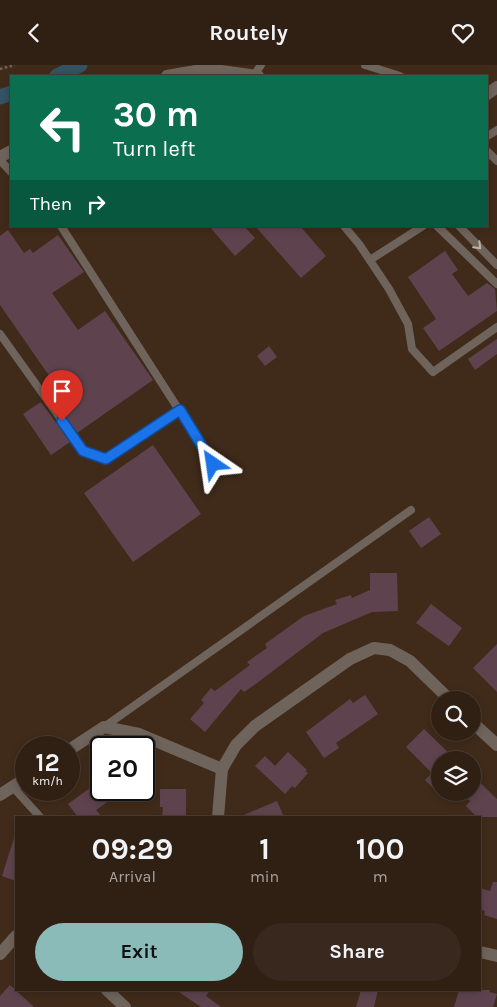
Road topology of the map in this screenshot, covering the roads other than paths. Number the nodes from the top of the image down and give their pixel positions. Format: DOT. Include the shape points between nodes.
graph roads {
  1 [pos="365,65"];
  2 [pos="257,72"];
  3 [pos="174,75"];
  4 [pos="397,75"];
  5 [pos="0,159"];
  6 [pos="10,171"];
  7 [pos="63,227"];
  8 [pos="345,227"];
  9 [pos="421,227"];
  10 [pos="438,227"];
  11 [pos="460,227"];
  12 [pos="370,260"];
  13 [pos="497,265"];
  14 [pos="497,284"];
  15 [pos="497,327"];
  16 [pos="0,335"];
  17 [pos="180,410"];
  18 [pos="213,464"];
  19 [pos="411,510"];
  20 [pos="441,691"];
  21 [pos="104,727"];
  22 [pos="481,730"];
  23 [pos="80,743"];
  24 [pos="497,745"];
  25 [pos="222,769"];
  26 [pos="13,787"];
  27 [pos="0,795"];
  28 [pos="39,816"];
  29 [pos="218,816"];
  30 [pos="15,938"];
  31 [pos="481,952"];
  32 [pos="0,954"];
  33 [pos="497,956"];
  34 [pos="108,991"];
  35 [pos="125,1007"];
  1 -- 4 [label="lane"];
  2 -- 3 [label="street" via="207,69"];
  5 -- 6 [label="lane"];
  7 -- 17 [label="lane"];
  8 -- 12 [label="lane"];
  9 -- 12 [label="lane"];
  10 -- 14 [label="lane"];
  11 -- 13 [label="lane, one-way"];
  12 -- 15 [label="lane" via="408,324 412,349 433,372"];
  16 -- 17 [label="lane" via="83,451 106,459"];
  17 -- 18 [label="lane"];
  19 -- 21 [label="lane"];
  20 -- 25 [label="street" via="410,661 390,650 374,648 350,659 256,726 236,745"];
  21 -- 23 [label="street"];
  21 -- 25 [label="street" via="139,733"];
  22 -- 24 [label="street"];
  25 -- 29 [label="street"];
  26 -- 27 [label="street"];
  26 -- 28 [label="lane"];
  30 -- 32 [label="street"];
  31 -- 33 [label="street"];
  34 -- 35 [label="street"];
}
